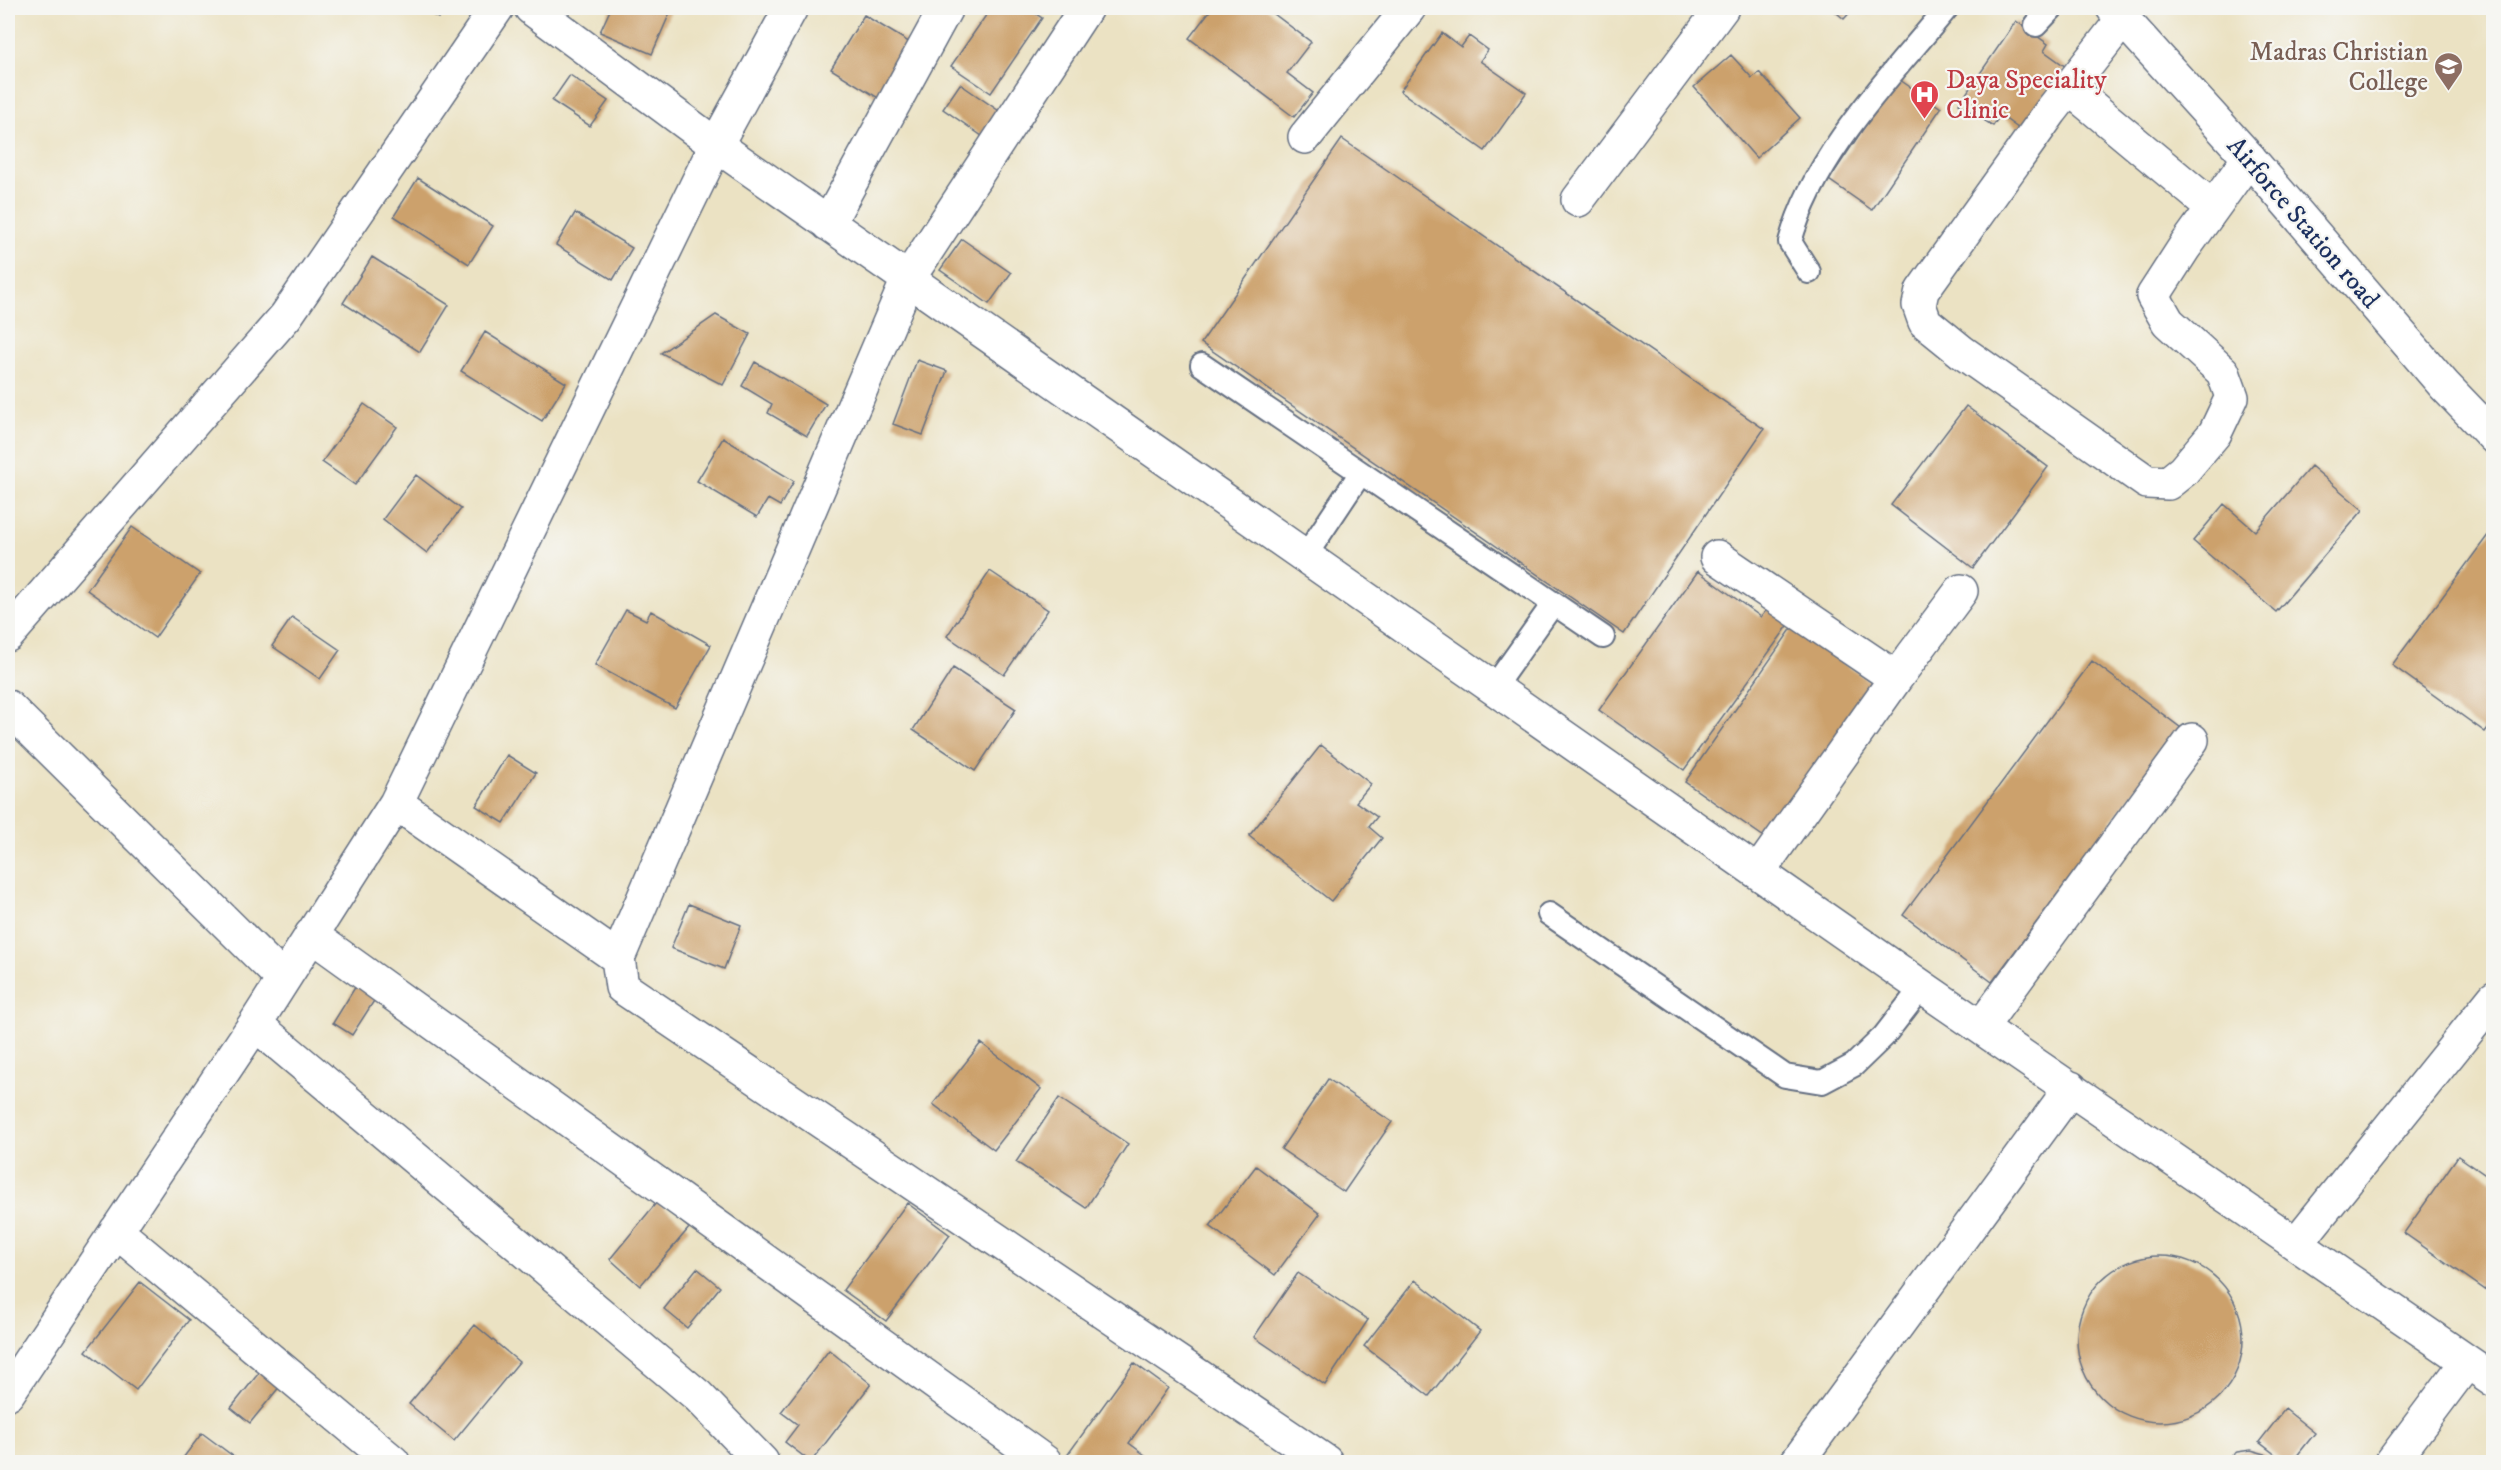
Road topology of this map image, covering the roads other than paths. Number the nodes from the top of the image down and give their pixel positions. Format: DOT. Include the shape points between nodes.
graph roads {
  1 [pos="497,8"];
  2 [pos="531,8"];
  3 [pos="791,8"];
  4 [pos="946,8"];
  5 [pos="1086,8"];
  6 [pos="1409,8"];
  7 [pos="1722,8"];
  8 [pos="1947,8"];
  9 [pos="2052,8"];
  10 [pos="2118,13"];
  11 [pos="2036,25"];
  12 [pos="2069,88"];
  13 [pos="1305,137"];
  14 [pos="716,145"];
  15 [pos="2249,158"];
  16 [pos="1578,200"];
  17 [pos="2212,207"];
  18 [pos="828,224"];
  19 [pos="1809,272"];
  20 [pos="908,279"];
  21 [pos="1202,365"];
  22 [pos="2493,437"];
  23 [pos="1360,474"];
  24 [pos="1305,555"];
  25 [pos="1717,557"];
  26 [pos="1961,591"];
  27 [pos="1553,604"];
  28 [pos="8,635"];
  29 [pos="1603,637"];
  30 [pos="1896,678"];
  31 [pos="1494,687"];
  32 [pos="12,723"];
  33 [pos="2192,740"];
  34 [pos="396,803"];
  35 [pos="1759,871"];
  36 [pos="1549,915"];
  37 [pos="311,935"];
  38 [pos="618,958"];
  39 [pos="283,979"];
  40 [pos="1922,987"];
  41 [pos="2493,998"];
  42 [pos="255,1024"];
  43 [pos="1982,1026"];
  44 [pos="2071,1088"];
  45 [pos="116,1231"];
  46 [pos="2296,1244"];
  47 [pos="2480,1371"];
  48 [pos="8,1393"];
  49 [pos="393,1462"];
  50 [pos="762,1462"];
  51 [pos="1045,1462"];
  52 [pos="1326,1462"];
  53 [pos="1797,1462"];
  54 [pos="2392,1462"];
  1 -- 28 [label="street" via="286,316"];
  2 -- 14 [label="street"];
  3 -- 14 [label="street"];
  4 -- 18 [label="street"];
  5 -- 20 [label="street"];
  6 -- 13 [label="street"];
  7 -- 16 [label="street"];
  8 -- 19 [label="lane" via="1850,127 1798,215 1790,242"];
  9 -- 11 [label="lane"];
  10 -- 12 [label="street"];
  10 -- 15 [label="street, Airforce Station road"];
  12 -- 17 [label="street"];
  12 -- 17 [label="street" via="1922,291 1919,305 1924,322 1962,352 2147,482 2168,483 2183,471 2216,433 2232,397 2223,372 2168,322 2153,296"];
  14 -- 18 [label="street"];
  14 -- 34 [label="street"];
  15 -- 17 [label="street"];
  15 -- 22 [label="street, Airforce Station road"];
  18 -- 20 [label="street"];
  20 -- 24 [label="street"];
  20 -- 38 [label="street"];
  21 -- 23 [label="lane"];
  23 -- 24 [label="lane"];
  23 -- 27 [label="lane"];
  24 -- 31 [label="street"];
  25 -- 30 [label="street"];
  26 -- 30 [label="street"];
  27 -- 29 [label="lane"];
  27 -- 31 [label="lane"];
  30 -- 35 [label="street"];
  31 -- 35 [label="street"];
  32 -- 39 [label="street"];
  33 -- 43 [label="street"];
  34 -- 37 [label="street"];
  34 -- 38 [label="street"];
  35 -- 40 [label="street"];
  36 -- 40 [label="lane" via="1785,1076 1822,1082 1854,1065 1884,1036"];
  37 -- 39 [label="street"];
  37 -- 51 [label="street"];
  38 -- 52 [label="street" via="622,987"];
  39 -- 42 [label="street"];
  40 -- 43 [label="street"];
  41 -- 46 [label="street"];
  42 -- 45 [label="street"];
  42 -- 50 [label="street" via="698,1396"];
  43 -- 44 [label="street"];
  44 -- 46 [label="street"];
  44 -- 53 [label="street"];
  45 -- 48 [label="street"];
  45 -- 49 [label="street"];
  46 -- 47 [label="street"];
  47 -- 54 [label="street"];
}
